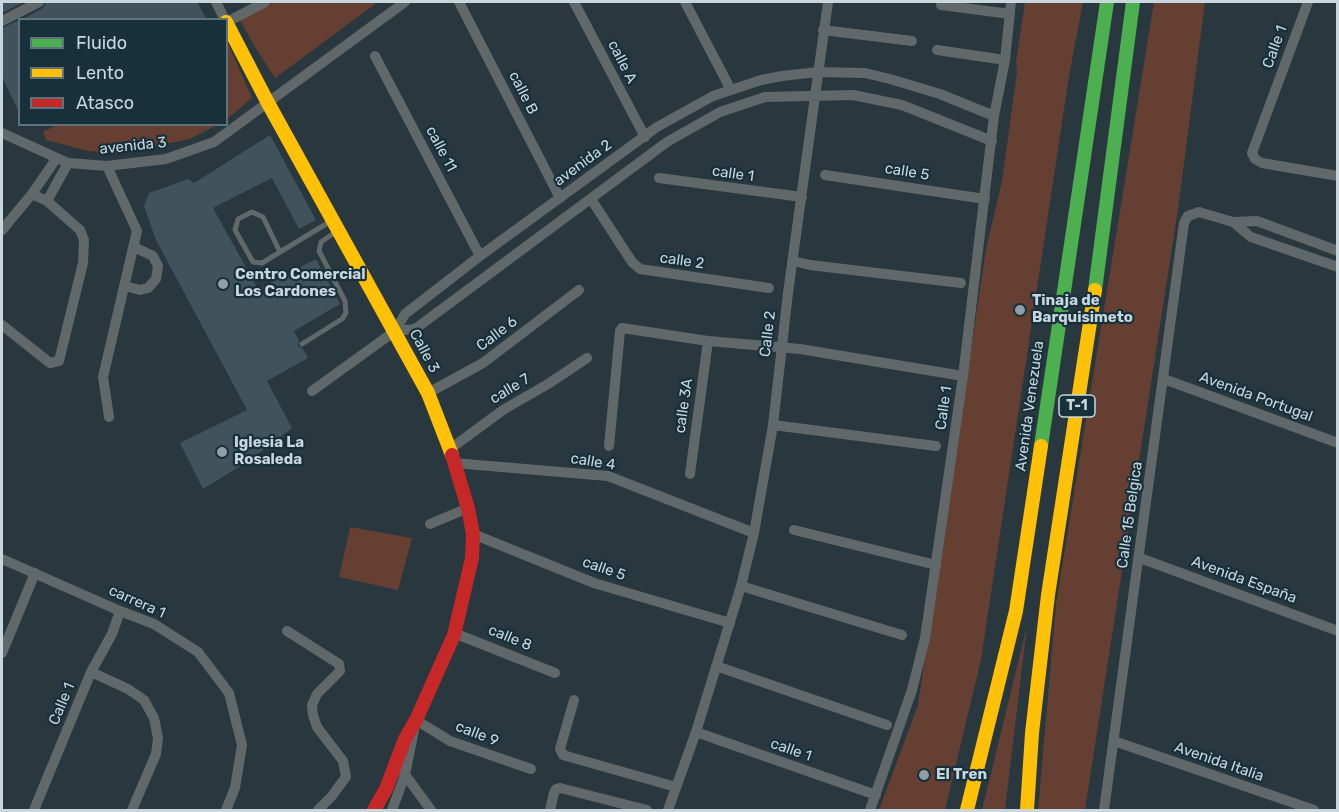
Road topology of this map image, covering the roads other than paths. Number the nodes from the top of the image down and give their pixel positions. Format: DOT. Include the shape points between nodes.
graph roads {
  1 [pos="39,2"];
  2 [pos="216,2"];
  3 [pos="264,2"];
  4 [pos="405,2"];
  5 [pos="459,2"];
  6 [pos="574,2"];
  7 [pos="685,2"];
  8 [pos="828,2"];
  9 [pos="1011,2"];
  10 [pos="1107,2"];
  11 [pos="1132,2"];
  12 [pos="1308,2"];
  13 [pos="941,5"];
  14 [pos="1010,14"];
  15 [pos="224,18"];
  16 [pos="2,21"];
  17 [pos="228,21"];
  18 [pos="228,26"];
  19 [pos="824,30"];
  20 [pos="912,41"];
  21 [pos="937,50"];
  22 [pos="375,56"];
  23 [pos="1005,60"];
  24 [pos="818,72"];
  25 [pos="731,90"];
  26 [pos="815,94"];
  27 [pos="268,103"];
  28 [pos="994,116"];
  29 [pos="2,134"];
  30 [pos="645,136"];
  31 [pos="992,141"];
  32 [pos="56,159"];
  33 [pos="68,163"];
  34 [pos="107,166"];
  35 [pos="825,175"];
  36 [pos="1338,176"];
  37 [pos="659,178"];
  38 [pos="32,194"];
  39 [pos="802,197"];
  40 [pos="560,198"];
  41 [pos="591,199"];
  42 [pos="986,199"];
  43 [pos="47,201"];
  44 [pos="1233,222"];
  45 [pos="335,225"];
  46 [pos="2,231"];
  47 [pos="134,247"];
  48 [pos="1338,251"];
  49 [pos="280,252"];
  50 [pos="480,256"];
  51 [pos="793,261"];
  52 [pos="1338,267"];
  53 [pos="961,283"];
  54 [pos="125,286"];
  55 [pos="769,288"];
  56 [pos="579,290"];
  57 [pos="2,325"];
  58 [pos="395,331"];
  59 [pos="708,341"];
  60 [pos="302,344"];
  61 [pos="782,347"];
  62 [pos="587,358"];
  63 [pos="963,376"];
  64 [pos="1164,379"];
  65 [pos="312,391"];
  66 [pos="428,393"];
  67 [pos="110,417"];
  68 [pos="773,425"];
  69 [pos="1338,443"];
  70 [pos="609,446"];
  71 [pos="936,446"];
  72 [pos="450,449"];
  73 [pos="454,463"];
  74 [pos="690,474"];
  75 [pos="468,508"];
  76 [pos="430,524"];
  77 [pos="794,530"];
  78 [pos="754,533"];
  79 [pos="473,534"];
  80 [pos="1140,558"];
  81 [pos="2,559"];
  82 [pos="936,565"];
  83 [pos="35,573"];
  84 [pos="741,586"];
  85 [pos="120,611"];
  86 [pos="730,623"];
  87 [pos="286,631"];
  88 [pos="1338,631"];
  89 [pos="454,633"];
  90 [pos="902,635"];
  91 [pos="2,653"];
  92 [pos="716,666"];
  93 [pos="91,672"];
  94 [pos="555,673"];
  95 [pos="574,700"];
  96 [pos="416,720"];
  97 [pos="887,725"];
  98 [pos="696,732"];
  99 [pos="1114,741"];
  100 [pos="396,762"];
  101 [pos="531,769"];
  102 [pos="978,771"];
  103 [pos="405,775"];
  104 [pos="676,787"];
  105 [pos="876,795"];
  106 [pos="34,810"];
  107 [pos="132,810"];
  108 [pos="226,810"];
  109 [pos="318,810"];
  110 [pos="374,810"];
  111 [pos="392,810"];
  112 [pos="431,810"];
  113 [pos="550,810"];
  114 [pos="647,810"];
  115 [pos="668,810"];
  116 [pos="870,810"];
  117 [pos="961,810"];
  118 [pos="967,810"];
  119 [pos="1028,810"];
  120 [pos="1104,810"];
  121 [pos="1314,810"];
  1 -- 16 [label="street"];
  2 -- 15 [label="street, Calle 3"];
  3 -- 17 [label="street"];
  4 -- 27 [label="street, avenida 3"];
  5 -- 40 [label="street, calle B"];
  6 -- 30 [label="street, calle A"];
  7 -- 25 [label="street"];
  8 -- 19 [label="street, Calle 2"];
  9 -- 14 [label="street, Calle 1"];
  10 -- 102 [label="main road, Avenida Venezuela / T-1" via="1016,611"];
  11 -- 119 [label="main road, T-1" via="1099,262 1048,594 1032,733"];
  12 -- 36 [label="street, Calle 1" via="1252,153 1262,163"];
  13 -- 14 [label="street"];
  14 -- 23 [label="street, Calle 1"];
  18 -- 27 [label="main road, Calle 3"];
  19 -- 20 [label="street"];
  19 -- 24 [label="street, Calle 2"];
  21 -- 23 [label="street"];
  22 -- 50 [label="street, calle 11"];
  23 -- 28 [label="street, Calle 1"];
  24 -- 25 [label="street, avenida 2" via="761,80"];
  24 -- 26 [label="street, Calle 2"];
  24 -- 28 [label="street, avenida 2" via="865,73 890,79"];
  25 -- 30 [label="street, avenida 2" via="705,100"];
  26 -- 31 [label="street" via="853,95 902,105"];
  26 -- 39 [label="street, Calle 2"];
  26 -- 41 [label="street" via="765,97 720,112 667,142"];
  27 -- 34 [label="street, avenida 3" via="214,142 166,159"];
  27 -- 45 [label="main road, Calle 3"];
  28 -- 31 [label="street, Calle 1"];
  29 -- 32 [label="street, avenida 3"];
  30 -- 40 [label="street, avenida 2"];
  31 -- 42 [label="street, Calle 1"];
  32 -- 33 [label="street, avenida 3"];
  32 -- 38 [label="street"];
  33 -- 34 [label="street, avenida 3"];
  33 -- 43 [label="street"];
  34 -- 47 [label="street" via="136,228"];
  35 -- 42 [label="street, calle 5"];
  37 -- 39 [label="street, calle 1"];
  38 -- 43 [label="street"];
  38 -- 46 [label="street"];
  39 -- 51 [label="street, Calle 2"];
  40 -- 50 [label="street, avenida 2"];
  41 -- 55 [label="street, calle 2" via="640,269"];
  41 -- 58 [label="street" via="415,329"];
  42 -- 63 [label="street, Calle 1"];
  43 -- 57 [label="street" via="80,230 84,240 83,263 59,362 50,363"];
  44 -- 48 [label="street" via="1257,221"];
  44 -- 52 [label="street" via="1251,237"];
  44 -- 64 [label="street, Calle 15 Belgica" via="1199,212 1188,216 1184,224"];
  45 -- 49 [label="lane"];
  45 -- 58 [label="main road, Calle 3"];
  45 -- 60 [label="lane" via="319,247 345,301 346,313"];
  47 -- 54 [label="street"];
  47 -- 54 [label="street" via="153,256 158,266 156,279 140,290"];
  49 -- 49 [label="lane" via="262,263 253,262 235,230 238,219 252,212 263,217"];
  50 -- 58 [label="street, avenida 2" via="405,314"];
  51 -- 53 [label="street"];
  51 -- 61 [label="street, Calle 2"];
  54 -- 67 [label="street" via="103,377"];
  56 -- 66 [label="street, Calle 6" via="483,363"];
  58 -- 65 [label="street"];
  58 -- 66 [label="main road, Calle 3"];
  59 -- 61 [label="street, calle 2"];
  59 -- 70 [label="street, calle 2" via="622,327"];
  59 -- 74 [label="street, calle 3A"];
  61 -- 63 [label="street, calle 2"];
  61 -- 68 [label="street, Calle 2"];
  62 -- 72 [label="street, calle 7" via="502,410"];
  63 -- 82 [label="street, Calle 1"];
  64 -- 69 [label="street, Avenida Portugal"];
  64 -- 80 [label="street, Calle 15 Belgica"];
  66 -- 72 [label="main road, Calle 3"];
  68 -- 71 [label="street, Calle 1"];
  68 -- 78 [label="street, Calle 2"];
  72 -- 73 [label="main road, Calle 3"];
  73 -- 75 [label="main road, Calle 3"];
  73 -- 78 [label="street, calle 4" via="608,476"];
  75 -- 76 [label="street"];
  75 -- 79 [label="main road, Calle 3"];
  77 -- 82 [label="street"];
  78 -- 84 [label="street, Calle 2"];
  79 -- 86 [label="street, calle 5" via="594,583"];
  79 -- 89 [label="main road, Calle 3" via="472,558"];
  80 -- 88 [label="street, Avenida España"];
  80 -- 99 [label="street, Calle 15 Belgica"];
  81 -- 83 [label="street, carrera 1"];
  82 -- 105 [label="street, Calle 1" via="912,690"];
  83 -- 85 [label="street, carrera 1"];
  83 -- 91 [label="street"];
  84 -- 86 [label="street, Calle 2"];
  84 -- 90 [label="street"];
  85 -- 93 [label="street, Calle 1"];
  85 -- 108 [label="street, carrera 1" via="154,624 198,652 229,693 242,745 236,788"];
  86 -- 92 [label="street, Calle 2"];
  87 -- 109 [label="street" via="339,664 340,671 317,694 312,715 343,761 346,777"];
  89 -- 94 [label="street, calle 8"];
  89 -- 96 [label="main road, Calle 3"];
  92 -- 97 [label="street"];
  92 -- 98 [label="street, Calle 2"];
  93 -- 106 [label="street, Calle 1"];
  93 -- 107 [label="street" via="144,700 154,718 156,754"];
  95 -- 104 [label="street" via="560,749 563,755"];
  96 -- 100 [label="main road, Calle 3"];
  96 -- 101 [label="street, calle 9" via="450,741"];
  96 -- 103 [label="street"];
  98 -- 104 [label="street, Calle 2"];
  98 -- 105 [label="street, calle 1"];
  99 -- 120 [label="street, Calle 15 Belgica"];
  99 -- 121 [label="street, Avenida Italia"];
  100 -- 103 [label="street"];
  100 -- 110 [label="main road, Calle 3"];
  102 -- 117 [label="main road"];
  102 -- 118 [label="main road, Avenida Venezuela / T-1"];
  103 -- 111 [label="street"];
  103 -- 112 [label="street"];
  104 -- 115 [label="street, Calle 2"];
  105 -- 116 [label="street, Calle 1"];
  113 -- 114 [label="street" via="556,789 560,788"];
}
